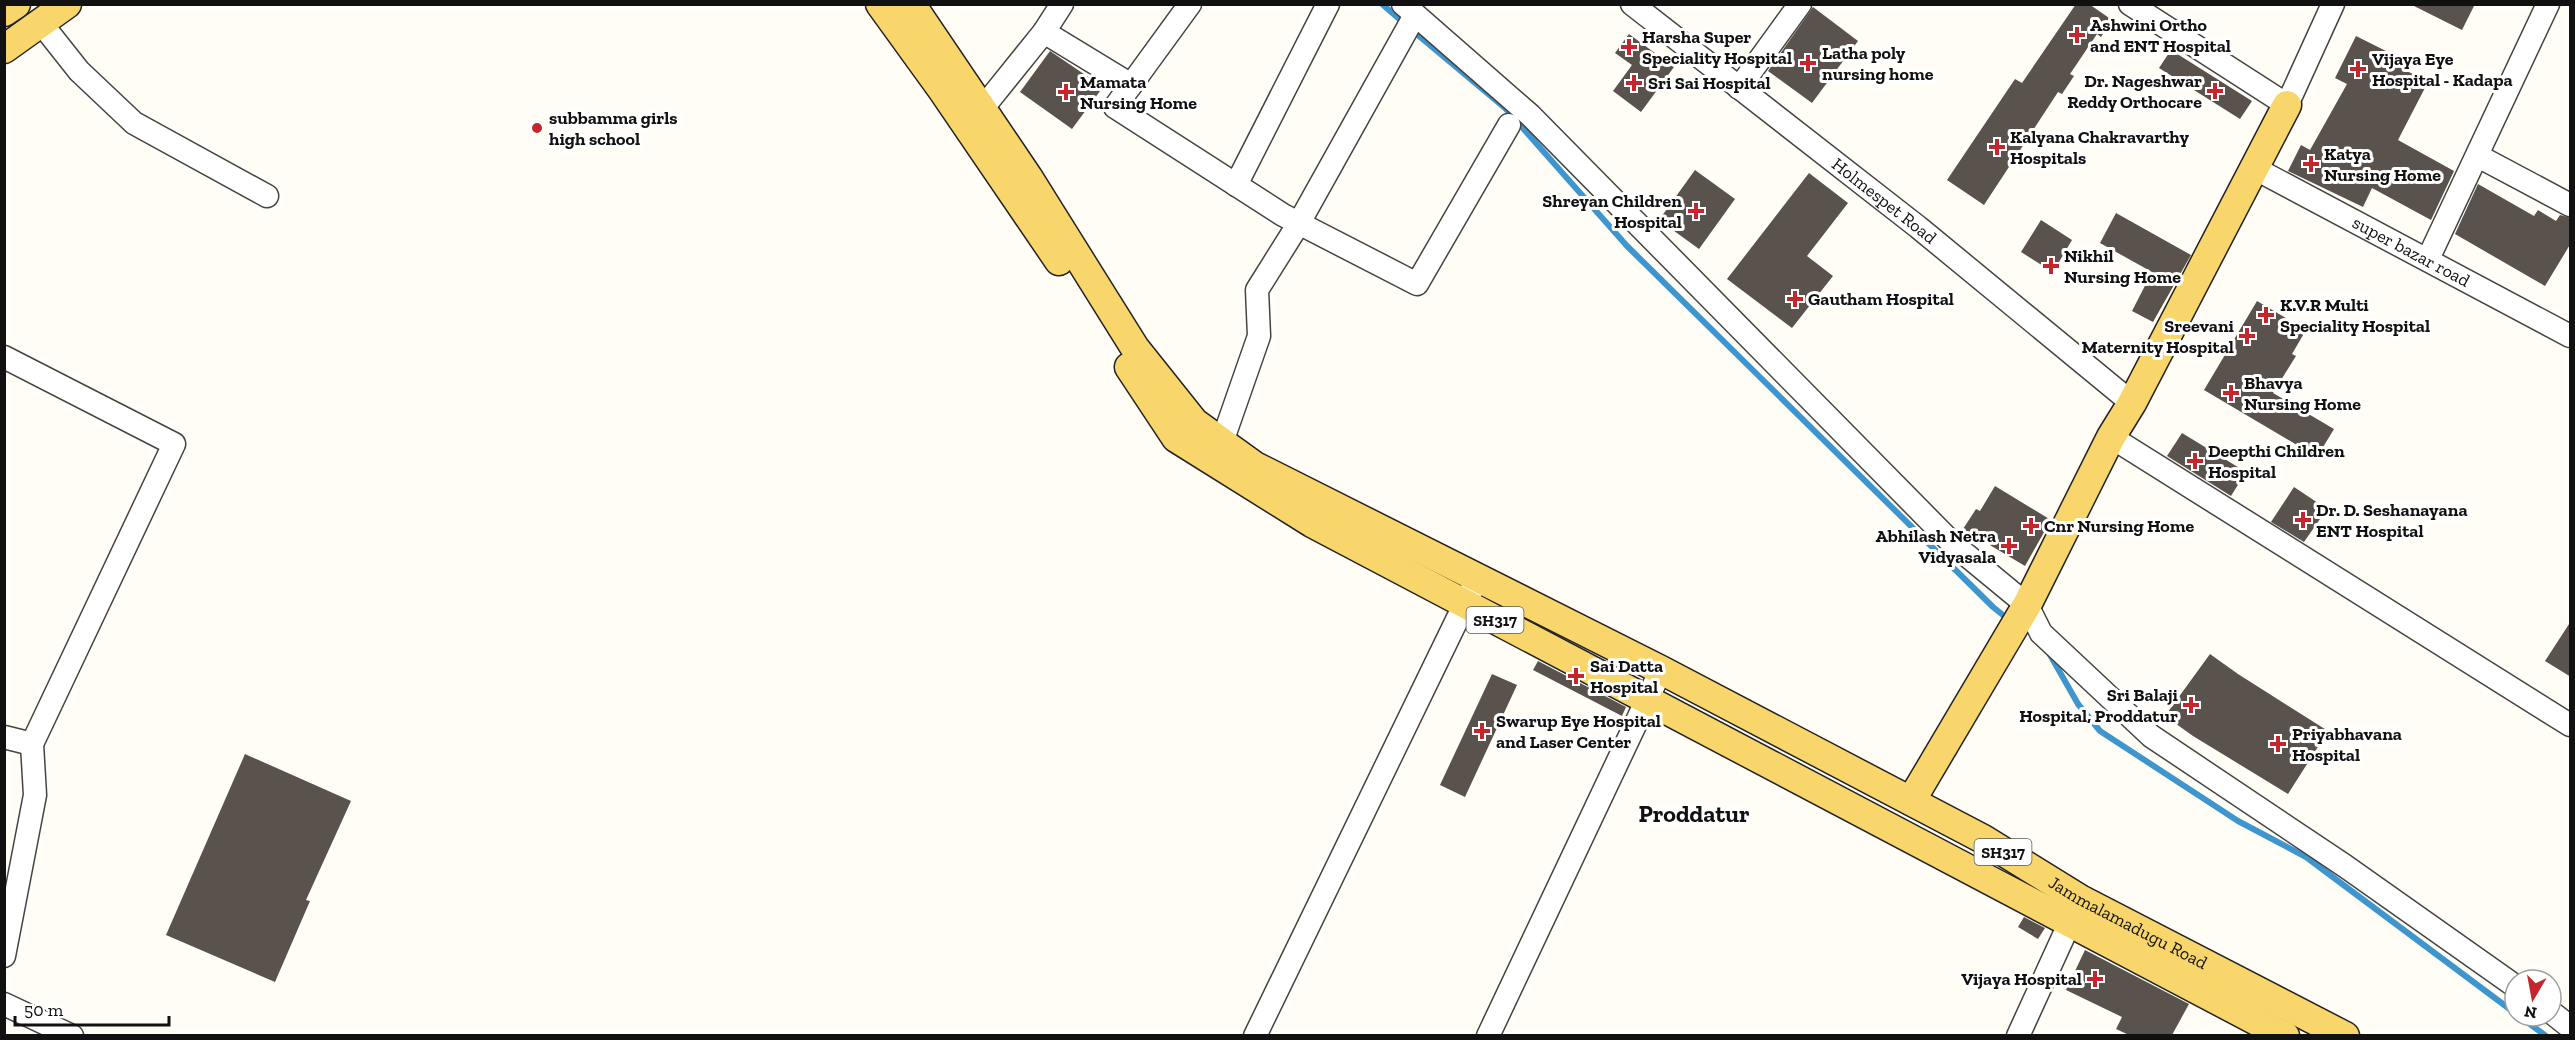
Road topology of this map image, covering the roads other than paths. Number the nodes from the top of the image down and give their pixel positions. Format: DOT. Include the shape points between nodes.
graph roads {
  1 [pos="16,4"];
  2 [pos="880,4"];
  3 [pos="911,4"];
  4 [pos="1062,4"];
  5 [pos="1190,4"];
  6 [pos="1328,4"];
  7 [pos="1632,4"];
  8 [pos="1800,4"];
  9 [pos="2130,4"];
  10 [pos="2332,4"];
  11 [pos="2548,4"];
  12 [pos="55,10"];
  13 [pos="1409,10"];
  14 [pos="4,12"];
  15 [pos="1044,32"];
  16 [pos="4,49"];
  17 [pos="1131,85"];
  18 [pos="1739,88"];
  19 [pos="2287,105"];
  20 [pos="982,109"];
  21 [pos="1509,125"];
  22 [pos="2478,156"];
  23 [pos="2254,168"];
  24 [pos="1236,185"];
  25 [pos="267,196"];
  26 [pos="2571,205"];
  27 [pos="1299,223"];
  28 [pos="2428,259"];
  29 [pos="2571,336"];
  30 [pos="4,357"];
  31 [pos="2132,403"];
  32 [pos="2111,437"];
  33 [pos="1222,442"];
  34 [pos="1477,579"];
  35 [pos="1465,604"];
  36 [pos="2027,605"];
  37 [pos="1661,670"];
  38 [pos="1646,701"];
  39 [pos="2571,725"];
  40 [pos="4,737"];
  41 [pos="32,744"];
  42 [pos="1911,801"];
  43 [pos="2075,911"];
  44 [pos="4,956"];
  45 [pos="2503,977"];
  46 [pos="4,1004"];
  47 [pos="2276,1025"];
  48 [pos="72,1035"];
  49 [pos="1255,1035"];
  50 [pos="1488,1035"];
  51 [pos="2018,1035"];
  52 [pos="2345,1035"];
  1 -- 14 [label="main road"];
  2 -- 35 [label="main road, SH317" via="944,91 1176,438 1312,523"];
  3 -- 20 [label="main road, SH317"];
  4 -- 15 [label="street"];
  5 -- 17 [label="street"];
  6 -- 24 [label="street"];
  7 -- 18 [label="street, Holmespet Road"];
  8 -- 18 [label="street"];
  9 -- 19 [label="street"];
  10 -- 19 [label="street"];
  11 -- 22 [label="street"];
  12 -- 16 [label="main road"];
  12 -- 25 [label="street" via="79,71 134,123"];
  13 -- 27 [label="street"];
  13 -- 36 [label="street" via="1530,115 1953,544"];
  15 -- 17 [label="street"];
  15 -- 20 [label="street"];
  17 -- 24 [label="street" via="1114,107"];
  18 -- 31 [label="street, Holmespet Road" via="1918,227"];
  19 -- 23 [label="main road"];
  20 -- 33 [label="main road, SH317" via="1135,348 1194,422"];
  21 -- 27 [label="street" via="1417,284"];
  22 -- 26 [label="street"];
  22 -- 28 [label="street"];
  23 -- 28 [label="street, super bazar road"];
  23 -- 31 [label="main road"];
  24 -- 27 [label="street"];
  27 -- 33 [label="street" via="1257,290 1259,336"];
  28 -- 29 [label="street, super bazar road"];
  30 -- 41 [label="street" via="174,444"];
  31 -- 32 [label="main road"];
  32 -- 36 [label="main road"];
  32 -- 39 [label="street"];
  33 -- 34 [label="main road, SH317" via="1255,466"];
  34 -- 35 [label="street"];
  34 -- 37 [label="main road, SH317"];
  35 -- 38 [label="main road, SH317"];
  35 -- 49 [label="street"];
  36 -- 42 [label="main road"];
  36 -- 45 [label="street" via="2041,633 2151,736 2346,866"];
  37 -- 38 [label="street"];
  37 -- 42 [label="main road, Jammalamadugu Road / SH317"];
  38 -- 43 [label="main road, SH317"];
  38 -- 50 [label="street"];
  40 -- 41 [label="street"];
  41 -- 44 [label="street" via="35,795"];
  42 -- 43 [label="main road, Jammalamadugu Road / SH317" via="1983,840"];
  43 -- 47 [label="main road, Jammalamadugu Road / SH317"];
  43 -- 51 [label="street"];
  46 -- 48 [label="street"];
  47 -- 52 [label="main road, Jammalamadugu Road / SH317"];
}
